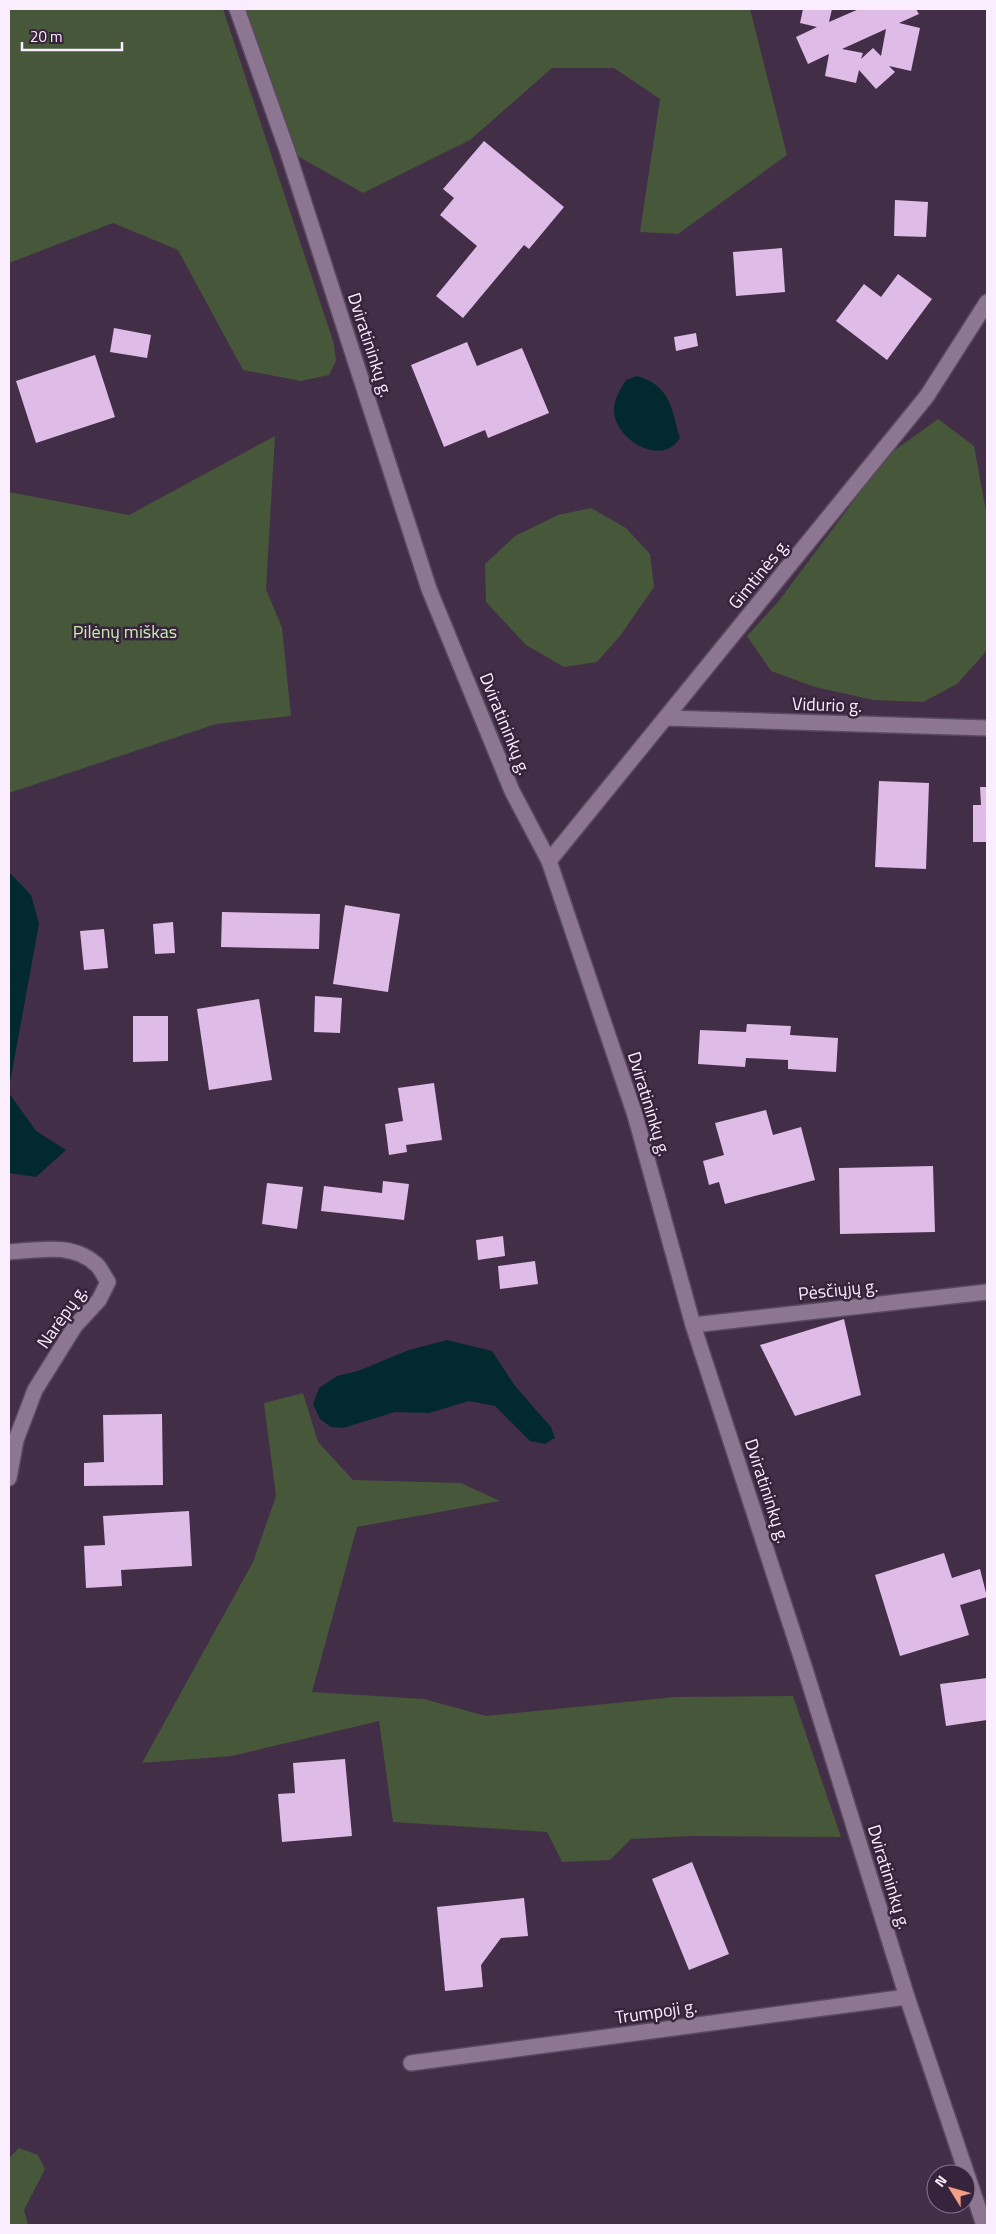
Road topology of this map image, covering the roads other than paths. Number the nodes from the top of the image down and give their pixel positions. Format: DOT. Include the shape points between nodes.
graph roads {
  1 [pos="237,9"];
  2 [pos="987,302"];
  3 [pos="666,718"];
  4 [pos="987,728"];
  5 [pos="549,861"];
  6 [pos="9,1252"];
  7 [pos="987,1292"];
  8 [pos="693,1325"];
  9 [pos="9,1478"];
  10 [pos="907,1997"];
  11 [pos="411,2063"];
  12 [pos="984,2225"];
  1 -- 5 [label="street, Dviratininkų g." via="287,150 429,589 512,791"];
  2 -- 3 [label="street, Gimtinės g." via="927,396"];
  3 -- 4 [label="street, Vidurio g."];
  3 -- 5 [label="street, Gimtinės g."];
  5 -- 8 [label="street, Dviratininkų g." via="635,1115"];
  6 -- 9 [label="street, Narėpų g." via="58,1248 80,1254 97,1265 108,1282 99,1300 75,1326 35,1390 16,1440"];
  7 -- 8 [label="street, Pėsčiųjų g."];
  8 -- 10 [label="street, Dviratininkų g."];
  10 -- 11 [label="street, Trumpoji g."];
  10 -- 12 [label="street, Dviratininkų g."];
}
